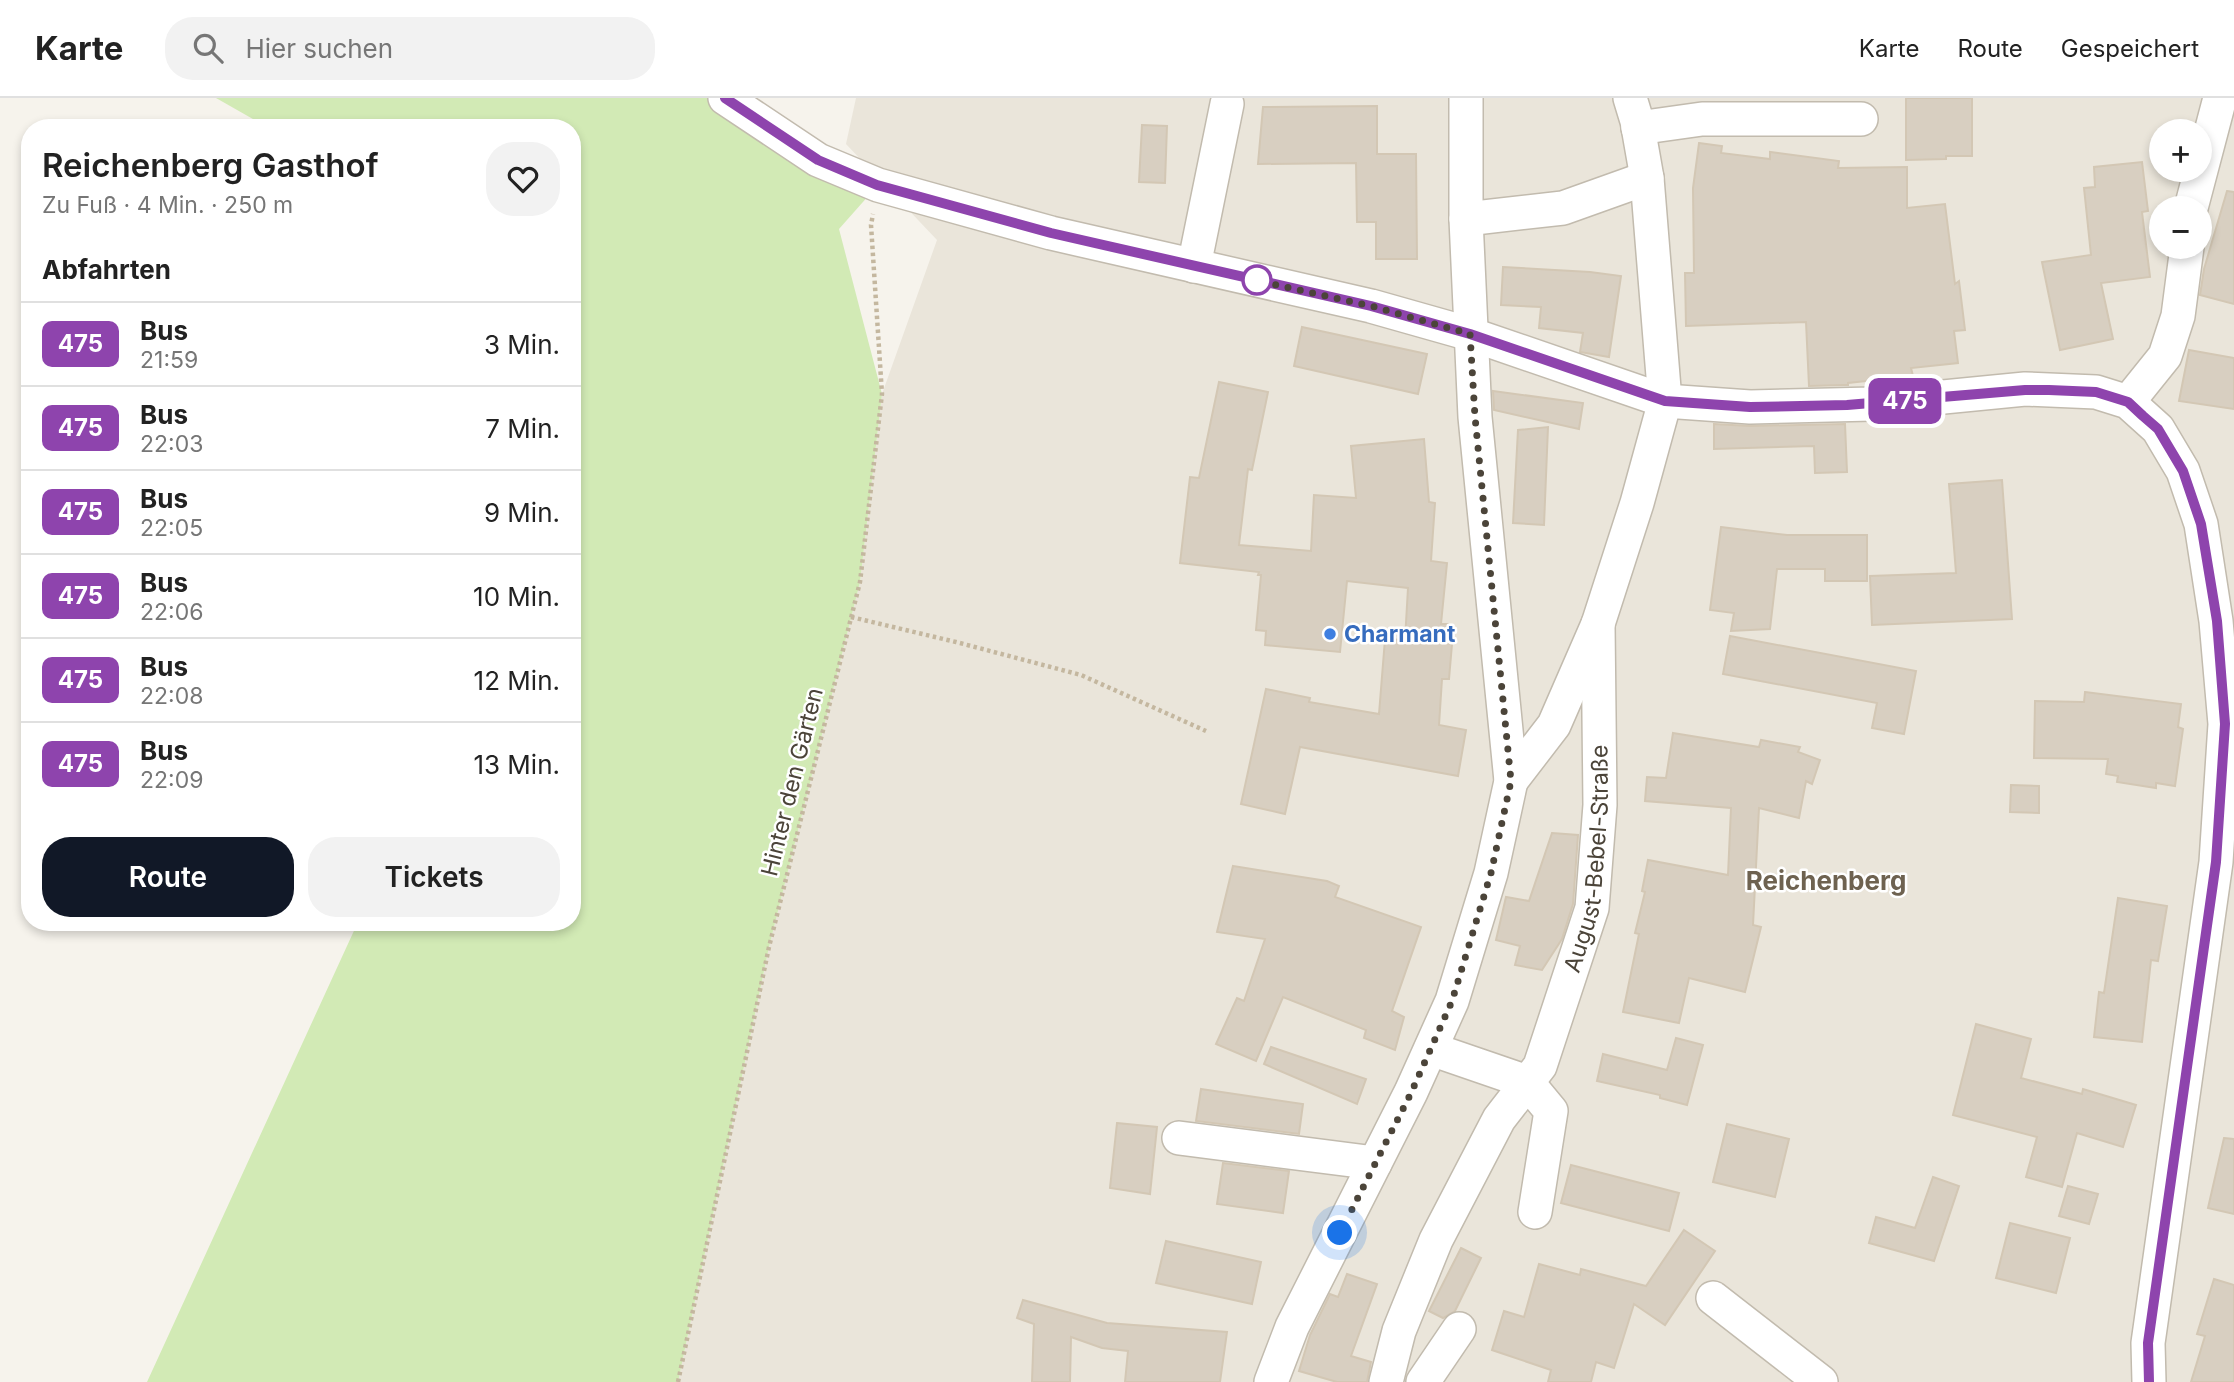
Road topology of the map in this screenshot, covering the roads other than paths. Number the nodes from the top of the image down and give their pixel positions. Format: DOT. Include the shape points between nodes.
graph roads {
  1 [pos="725,98"];
  2 [pos="1466,98"];
  3 [pos="2220,98"];
  4 [pos="1227,104"];
  5 [pos="1634,113"];
  6 [pos="1861,119"];
  7 [pos="1647,177"];
  8 [pos="2194,196"];
  9 [pos="1466,219"];
  10 [pos="2185,259"];
  11 [pos="1194,266"];
  12 [pos="1470,334"];
  13 [pos="1665,401"];
  14 [pos="2128,402"];
  15 [pos="1598,624"];
  16 [pos="1511,781"];
  17 [pos="1431,1049"];
  18 [pos="1527,1082"];
  19 [pos="1179,1138"];
  20 [pos="1375,1163"];
  21 [pos="1535,1212"];
  22 [pos="1713,1298"];
  23 [pos="1459,1329"];
  24 [pos="1271,1382"];
  25 [pos="1386,1382"];
  26 [pos="1423,1382"];
  27 [pos="1821,1382"];
  28 [pos="2149,1382"];
  1 -- 11 [label="street" via="818,160 877,185"];
  2 -- 9 [label="street, August-Bebel-Straße"];
  3 -- 8 [label="street"];
  4 -- 11 [label="street"];
  5 -- 6 [label="street" via="1702,119"];
  5 -- 7 [label="street, August-Bebel-Straße"];
  7 -- 9 [label="street" via="1563,208"];
  7 -- 13 [label="street, August-Bebel-Straße"];
  9 -- 12 [label="street, August-Bebel-Straße"];
  10 -- 14 [label="street" via="2178,316 2165,356"];
  11 -- 12 [label="street" via="1371,306"];
  12 -- 13 [label="street"];
  12 -- 16 [label="street, August-Bebel-Straße"];
  13 -- 14 [label="street" via="1750,407 1872,404 2025,390 2096,392"];
  13 -- 15 [label="street, August-Bebel-Straße"];
  14 -- 28 [label="street" via="2158,429 2183,471 2201,524 2217,621 2225,724 2216,862 2148,1343"];
  15 -- 16 [label="street, August-Bebel-Straße" via="1554,725"];
  15 -- 18 [label="street, August-Bebel-Straße" via="1600,805 1592,908 1540,1066"];
  16 -- 17 [label="street, August-Bebel-Straße" via="1491,873 1452,1001"];
  17 -- 18 [label="street"];
  17 -- 20 [label="street, August-Bebel-Straße"];
  18 -- 21 [label="street" via="1551,1111"];
  18 -- 25 [label="street, August-Bebel-Straße" via="1499,1119 1436,1240 1399,1331"];
  19 -- 20 [label="street"];
  20 -- 24 [label="street, August-Bebel-Straße" via="1293,1327"];
  22 -- 27 [label="street"];
  23 -- 26 [label="street"];
}
